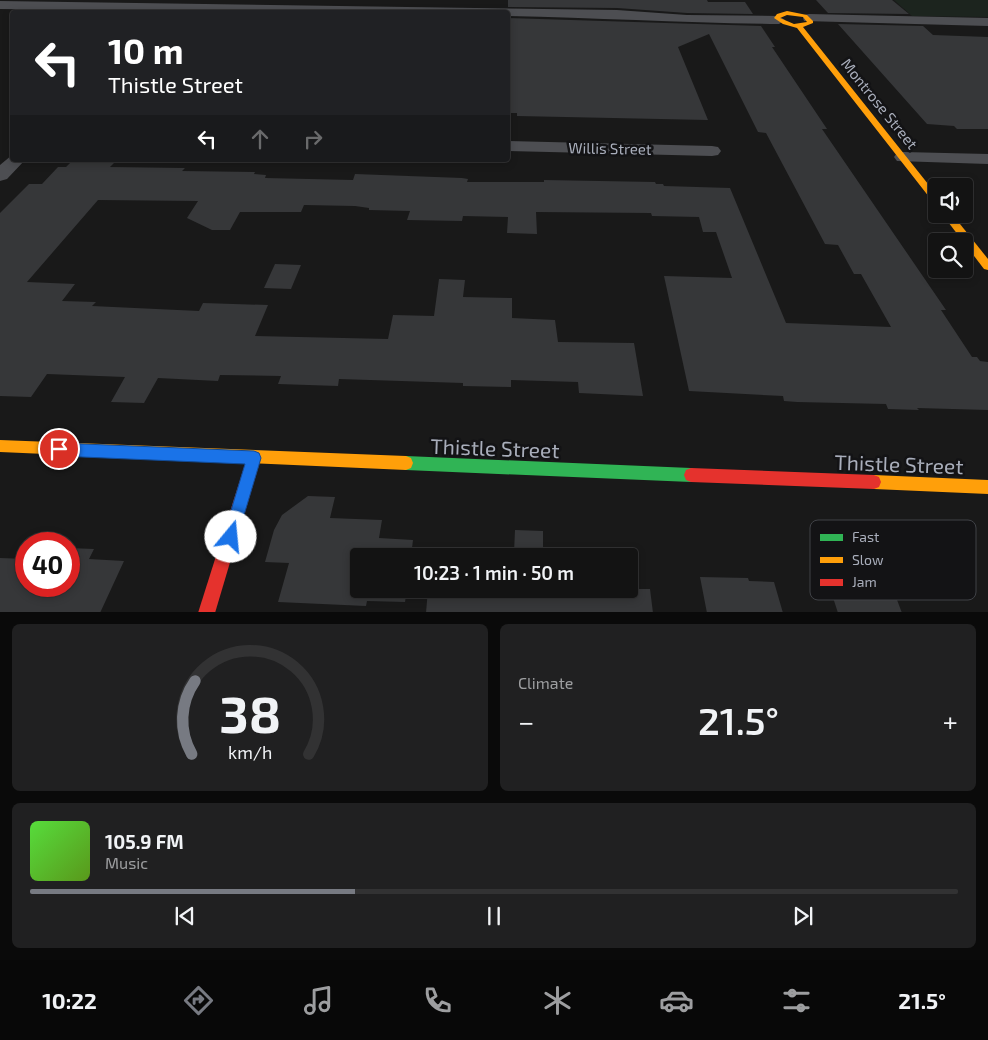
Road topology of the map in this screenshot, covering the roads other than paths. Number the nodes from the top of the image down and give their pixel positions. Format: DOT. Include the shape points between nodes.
graph roads {
  1 [pos="778,2"];
  2 [pos="100,3"];
  3 [pos="0,5"];
  4 [pos="322,7"];
  5 [pos="448,10"];
  6 [pos="510,11"];
  7 [pos="783,17"];
  8 [pos="804,22"];
  9 [pos="988,22"];
  10 [pos="510,146"];
  11 [pos="712,151"];
  12 [pos="903,157"];
  13 [pos="988,159"];
  14 [pos="14,162"];
  15 [pos="0,175"];
  16 [pos="928,190"];
  17 [pos="954,223"];
  18 [pos="988,266"];
  19 [pos="0,446"];
  20 [pos="254,458"];
  21 [pos="988,488"];
  22 [pos="206,612"];
  1 -- 7 [label="street"];
  2 -- 3 [label="street"];
  2 -- 4 [label="street"];
  4 -- 5 [label="street"];
  6 -- 7 [label="street" via="687,19"];
  7 -- 8 [label="street"];
  8 -- 9 [label="street"];
  8 -- 12 [label="street, Montrose Street"];
  10 -- 11 [label="street, Willis Street"];
  12 -- 13 [label="street"];
  12 -- 16 [label="street, Montrose Street"];
  14 -- 15 [label="street"];
  17 -- 18 [label="street"];
  19 -- 20 [label="street, Thistle Street"];
  20 -- 21 [label="street, Thistle Street"];
  20 -- 22 [label="street"];
}
